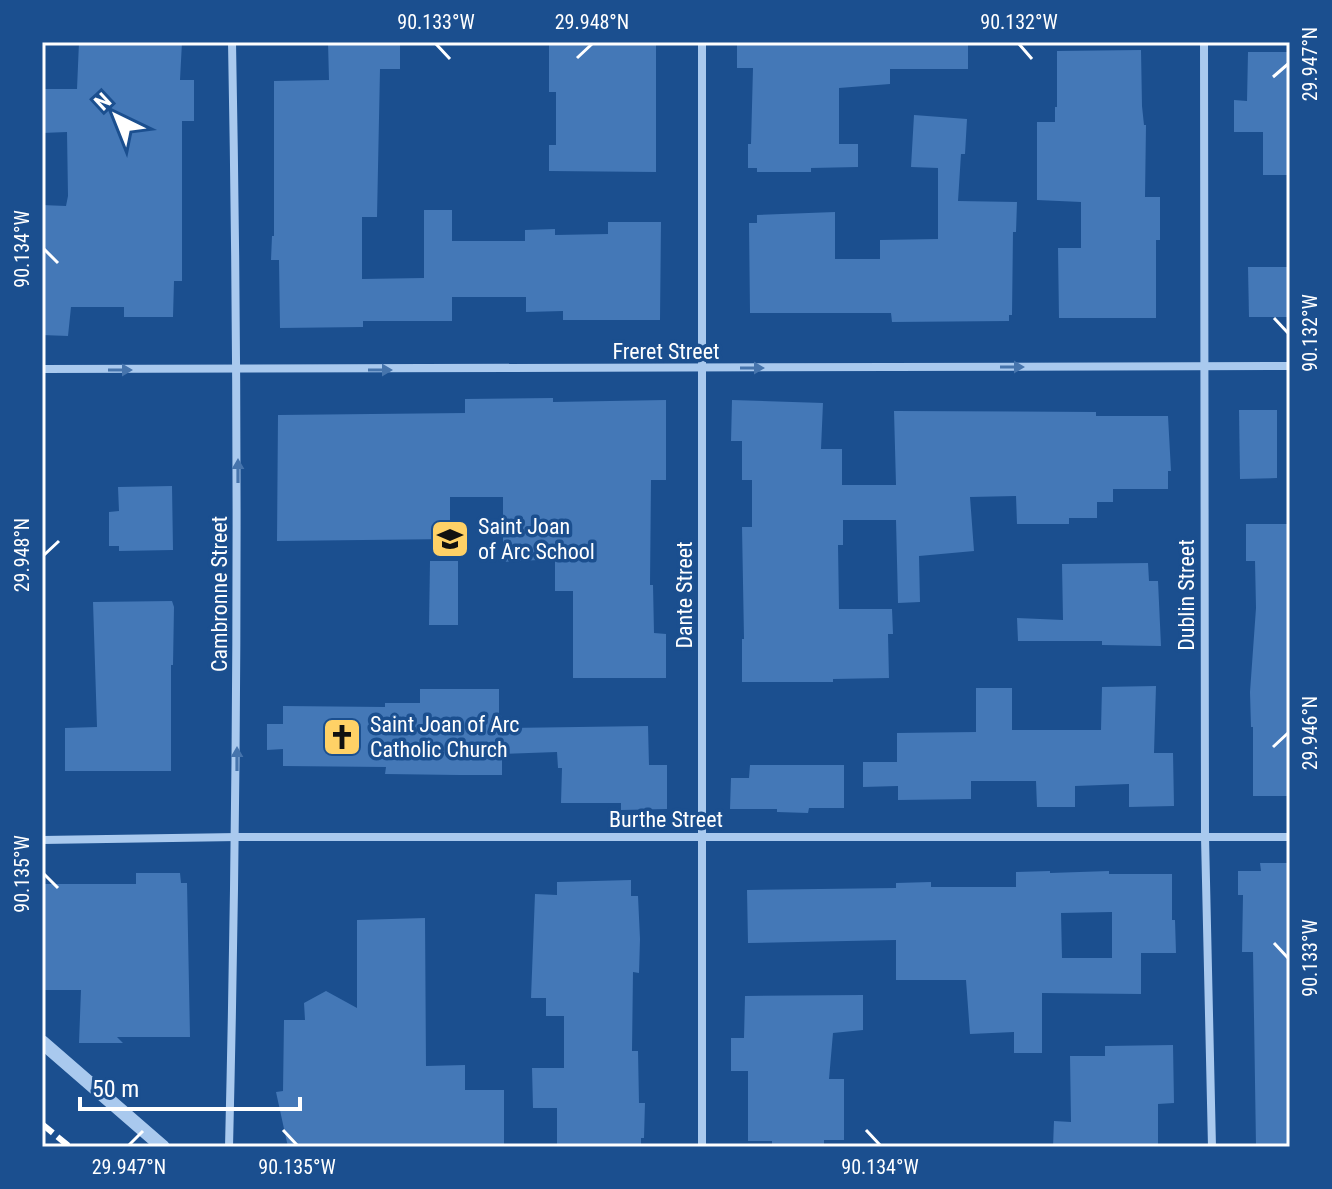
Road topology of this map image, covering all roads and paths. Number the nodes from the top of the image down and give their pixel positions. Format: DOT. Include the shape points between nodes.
graph roads {
  1 [pos="232,42"];
  2 [pos="702,42"];
  3 [pos="1204,42"];
  4 [pos="1290,366"];
  5 [pos="1203,367"];
  6 [pos="42,369"];
  7 [pos="701,369"];
  8 [pos="238,370"];
  9 [pos="237,837"];
  10 [pos="702,837"];
  11 [pos="1205,837"];
  12 [pos="1290,837"];
  13 [pos="42,840"];
  14 [pos="42,1042"];
  15 [pos="163,1147"];
  16 [pos="229,1147"];
  17 [pos="702,1147"];
  18 [pos="1212,1147"];
  1 -- 8 [label="street, Cambronne Street"];
  2 -- 7 [label="street, Dante Street"];
  3 -- 5 [label="street, Dublin Street"];
  4 -- 5 [label="street, Freret Street"];
  7 -- 5 [label="street, Freret Street, one-way"];
  5 -- 11 [label="street, Dublin Street"];
  6 -- 8 [label="street, Freret Street, one-way"];
  8 -- 7 [label="street, Freret Street, one-way"];
  7 -- 10 [label="street, Dante Street"];
  9 -- 8 [label="street, Cambronne Street, one-way"];
  9 -- 10 [label="street, Burthe Street"];
  9 -- 13 [label="street, Burthe Street"];
  9 -- 16 [label="street, Cambronne Street"];
  10 -- 11 [label="street, Burthe Street"];
  10 -- 17 [label="street, Dante Street"];
  11 -- 12 [label="street, Burthe Street"];
  11 -- 18 [label="street, Dublin Street"];
  14 -- 15 [label="street"];
}
